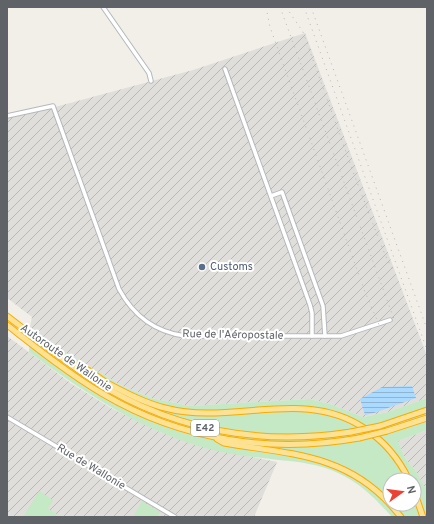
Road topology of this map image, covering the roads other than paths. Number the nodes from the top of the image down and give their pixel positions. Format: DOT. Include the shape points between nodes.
graph roads {
  1 [pos="103,7"];
  2 [pos="225,69"];
  3 [pos="151,81"];
  4 [pos="7,116"];
  5 [pos="271,196"];
  6 [pos="7,316"];
  7 [pos="390,320"];
  8 [pos="7,325"];
  9 [pos="312,336"];
  10 [pos="325,336"];
  11 [pos="73,365"];
  12 [pos="427,410"];
  13 [pos="7,418"];
  14 [pos="427,418"];
  15 [pos="213,437"];
  16 [pos="404,472"];
  17 [pos="382,497"];
  18 [pos="175,517"];
  1 -- 3 [label="street" via="149,73"];
  2 -- 5 [label="street"];
  4 -- 9 [label="street, Rue de l'Aéropostale" via="53,106 119,289 138,315 166,332 185,336"];
  5 -- 9 [label="street" via="310,305"];
  5 -- 10 [label="street" via="282,192 323,306"];
  6 -- 11 [label="highway, Autoroute de Wallonie / E42"];
  7 -- 10 [label="street, Rue de l'Aéropostale" via="346,335"];
  8 -- 15 [label="highway, Autoroute de Wallonie / E42" via="77,378 113,399 163,423"];
  9 -- 10 [label="street, Rue de l'Aéropostale"];
  11 -- 12 [label="highway, Autoroute de Wallonie / E42, bridge" via="135,403 198,426 246,435 278,438 351,432 380,426"];
  11 -- 16 [label="highway" via="79,365 106,382 149,403 178,411 210,414 296,407 318,409 342,416 360,425 381,441"];
  13 -- 18 [label="street, Rue de Wallonie"];
  14 -- 15 [label="highway, Autoroute de Wallonie / E42, bridge" via="359,438 326,443 278,445"];
  15 -- 17 [label="highway" via="224,443 305,456 331,463 364,481"];
}
